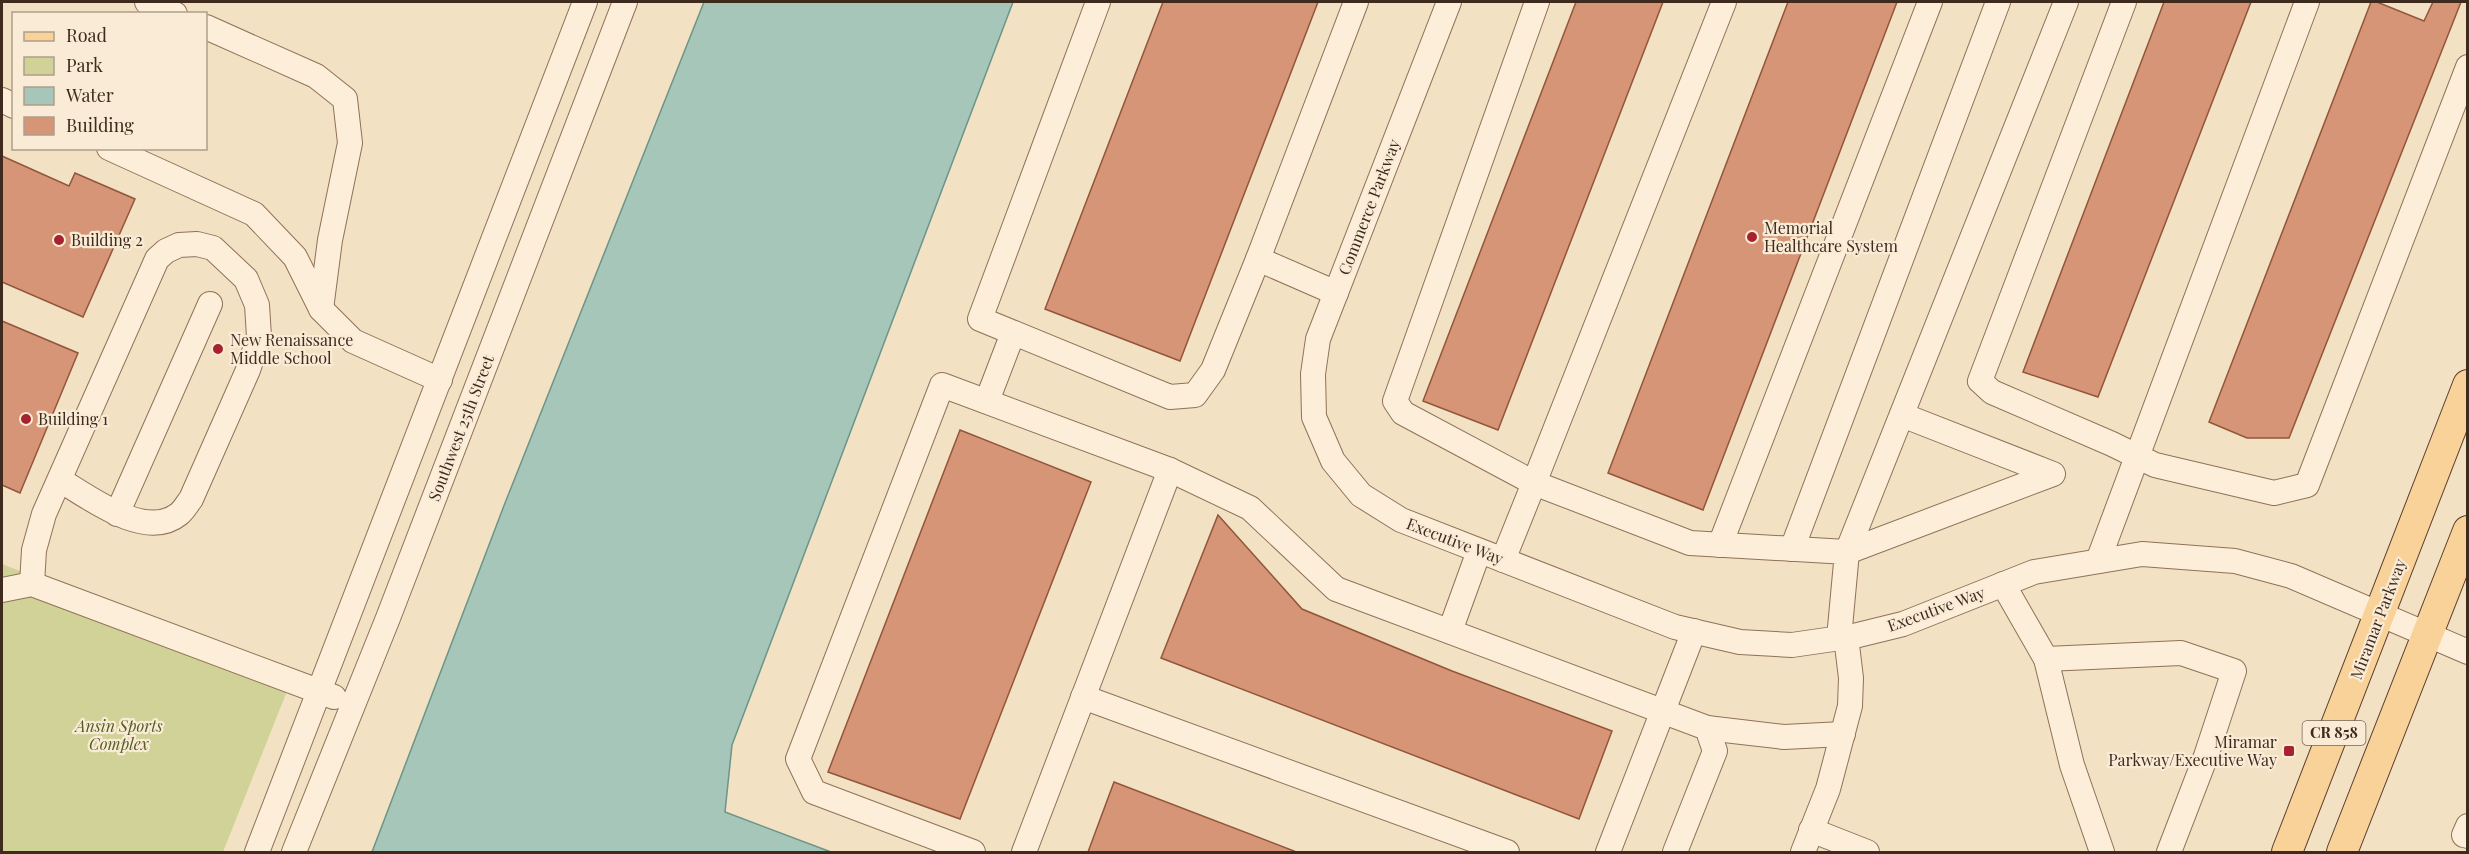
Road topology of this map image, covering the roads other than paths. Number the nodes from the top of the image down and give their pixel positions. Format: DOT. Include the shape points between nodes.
graph roads {
  1 [pos="147,2"];
  2 [pos="585,2"];
  3 [pos="625,2"];
  4 [pos="1098,2"];
  5 [pos="1356,2"];
  6 [pos="1449,2"];
  7 [pos="1537,2"];
  8 [pos="1724,2"];
  9 [pos="1930,2"];
  10 [pos="1998,2"];
  11 [pos="2067,2"];
  12 [pos="2124,2"];
  13 [pos="2307,2"];
  14 [pos="170,12"];
  15 [pos="207,27"];
  16 [pos="2468,67"];
  17 [pos="113,150"];
  18 [pos="1258,259"];
  19 [pos="1336,293"];
  20 [pos="210,304"];
  21 [pos="321,309"];
  22 [pos="1013,333"];
  23 [pos="440,380"];
  24 [pos="2468,385"];
  25 [pos="987,401"];
  26 [pos="1902,415"];
  27 [pos="1314,417"];
  28 [pos="2138,456"];
  29 [pos="1170,470"];
  30 [pos="60,480"];
  31 [pos="1534,483"];
  32 [pos="117,514"];
  33 [pos="2468,531"];
  34 [pos="1720,545"];
  35 [pos="1792,549"];
  36 [pos="1479,551"];
  37 [pos="1847,552"];
  38 [pos="1503,560"];
  39 [pos="2098,561"];
  40 [pos="32,584"];
  41 [pos="2003,584"];
  42 [pos="2,590"];
  43 [pos="2380,614"];
  44 [pos="1450,631"];
  45 [pos="1694,631"];
  46 [pos="2427,634"];
  47 [pos="1843,638"];
  48 [pos="2468,652"];
  49 [pos="2046,659"];
  50 [pos="321,692"];
  51 [pos="1083,697"];
  52 [pos="352,705"];
  53 [pos="1663,711"];
  54 [pos="1707,728"];
  55 [pos="1843,734"];
  56 [pos="2468,826"];
  57 [pos="2468,836"];
  58 [pos="1807,841"];
  59 [pos="1860,851"];
  60 [pos="257,852"];
  61 [pos="294,852"];
  62 [pos="973,852"];
  63 [pos="1024,852"];
  64 [pos="1507,852"];
  65 [pos="1608,852"];
  66 [pos="1675,852"];
  67 [pos="2102,852"];
  68 [pos="2169,852"];
  69 [pos="2287,852"];
  70 [pos="2342,852"];
  1 -- 14 [label="street"];
  2 -- 23 [label="street"];
  3 -- 52 [label="street, Southwest 25th Street"];
  4 -- 22 [label="street" via="980,319"];
  5 -- 18 [label="street"];
  6 -- 19 [label="street, Commerce Parkway"];
  7 -- 31 [label="street" via="1395,401 1403,413"];
  8 -- 31 [label="street"];
  9 -- 34 [label="street"];
  10 -- 35 [label="street"];
  11 -- 26 [label="street"];
  12 -- 28 [label="street" via="1980,381 1992,392"];
  13 -- 28 [label="street"];
  15 -- 21 [label="street" via="316,76 345,99 350,143 330,240"];
  16 -- 28 [label="street" via="2307,485 2274,493 2155,465"];
  17 -- 21 [label="street" via="254,214 295,257"];
  18 -- 19 [label="street"];
  18 -- 22 [label="street" via="1213,370 1195,394 1170,397"];
  19 -- 27 [label="street, Commerce Parkway" via="1318,339 1313,374"];
  20 -- 32 [label="street"];
  21 -- 23 [label="street" via="353,341"];
  22 -- 25 [label="street"];
  23 -- 50 [label="street"];
  24 -- 43 [label="main road, Miramar Parkway / CR 858"];
  25 -- 29 [label="street"];
  25 -- 62 [label="street" via="942,385 798,759 814,792"];
  26 -- 37 [label="street"];
  26 -- 37 [label="street" via="2053,474"];
  27 -- 36 [label="street, Executive Way" via="1333,461 1361,495 1401,520"];
  28 -- 39 [label="street"];
  29 -- 44 [label="street" via="1250,508 1336,589"];
  29 -- 51 [label="street"];
  30 -- 32 [label="street"];
  30 -- 32 [label="street" via="157,259 179,245 197,243 213,248 246,279 257,305 259,337 248,370 191,499 179,514 163,522 143,523"];
  30 -- 40 [label="street" via="44,514 34,550"];
  31 -- 34 [label="street" via="1690,543"];
  31 -- 38 [label="street"];
  33 -- 46 [label="main road, CR 858"];
  34 -- 35 [label="street"];
  35 -- 37 [label="street"];
  36 -- 38 [label="street, Executive Way"];
  36 -- 44 [label="street"];
  37 -- 47 [label="street"];
  38 -- 45 [label="street, Executive Way"];
  39 -- 41 [label="street, Executive Way" via="2034,572"];
  39 -- 43 [label="street, Executive Way" via="2142,554 2235,561 2291,576"];
  40 -- 42 [label="street"];
  40 -- 50 [label="street"];
  41 -- 47 [label="street, Executive Way" via="1903,624"];
  41 -- 49 [label="street"];
  43 -- 46 [label="street, Executive Way"];
  43 -- 69 [label="main road, Miramar Parkway / CR 858"];
  44 -- 53 [label="street"];
  45 -- 47 [label="street, Executive Way" via="1740,642 1792,645"];
  45 -- 53 [label="street"];
  46 -- 48 [label="street, Executive Way"];
  46 -- 70 [label="main road, CR 858"];
  47 -- 55 [label="street" via="1851,678"];
  49 -- 67 [label="street" via="2072,765"];
  49 -- 68 [label="street" via="2181,652 2234,671"];
  50 -- 52 [label="street"];
  50 -- 60 [label="street"];
  51 -- 63 [label="street"];
  51 -- 64 [label="street"];
  52 -- 61 [label="street, Southwest 25th Street"];
  53 -- 54 [label="street"];
  53 -- 65 [label="street"];
  54 -- 55 [label="street" via="1784,737"];
  54 -- 66 [label="street" via="1715,751"];
  55 -- 58 [label="street" via="1828,789"];
  56 -- 57 [label="street" via="2464,835"];
  58 -- 59 [label="street"];
}
